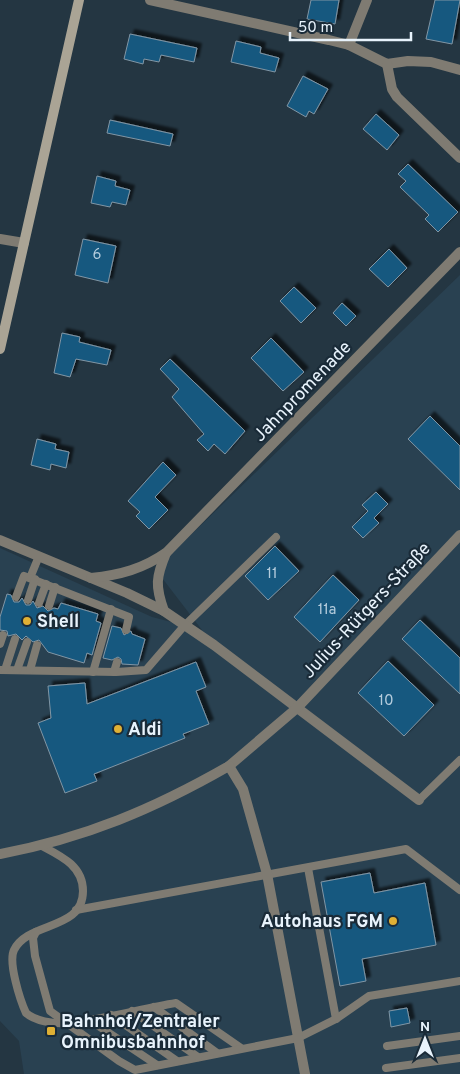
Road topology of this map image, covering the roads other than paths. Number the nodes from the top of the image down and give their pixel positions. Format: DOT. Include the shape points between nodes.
graph roads {
  1 [pos="79,0"];
  2 [pos="150,0"];
  3 [pos="367,0"];
  4 [pos="349,45"];
  5 [pos="387,64"];
  6 [pos="460,70"];
  7 [pos="460,158"];
  8 [pos="0,239"];
  9 [pos="24,243"];
  10 [pos="460,252"];
  11 [pos="0,349"];
  12 [pos="460,534"];
  13 [pos="276,538"];
  14 [pos="0,540"];
  15 [pos="167,552"];
  16 [pos="38,556"];
  17 [pos="91,578"];
  18 [pos="32,579"];
  19 [pos="46,584"];
  20 [pos="55,587"];
  21 [pos="16,596"];
  22 [pos="28,600"];
  23 [pos="39,603"];
  24 [pos="50,606"];
  25 [pos="111,609"];
  26 [pos="164,611"];
  27 [pos="184,626"];
  28 [pos="126,630"];
  29 [pos="3,635"];
  30 [pos="15,638"];
  31 [pos="27,642"];
  32 [pos="0,644"];
  33 [pos="37,645"];
  34 [pos="116,662"];
  35 [pos="2,670"];
  36 [pos="17,670"];
  37 [pos="30,670"];
  38 [pos="92,672"];
  39 [pos="114,672"];
  40 [pos="297,708"];
  41 [pos="460,760"];
  42 [pos="229,766"];
  43 [pos="418,800"];
  44 [pos="42,846"];
  45 [pos="0,854"];
  46 [pos="308,868"];
  47 [pos="267,874"];
  48 [pos="460,890"];
  49 [pos="76,910"];
  50 [pos="36,932"];
  51 [pos="460,981"];
  52 [pos="154,1007"];
  53 [pos="132,1011"];
  54 [pos="111,1015"];
  55 [pos="88,1019"];
  56 [pos="336,1019"];
  57 [pos="65,1023"];
  58 [pos="460,1036"];
  59 [pos="298,1038"];
  60 [pos="387,1046"];
  61 [pos="241,1048"];
  62 [pos="217,1053"];
  63 [pos="198,1057"];
  64 [pos="460,1058"];
  65 [pos="177,1061"];
  66 [pos="157,1065"];
  67 [pos="386,1068"];
  68 [pos="305,1074"];
  1 -- 9 [label="main road"];
  2 -- 4 [label="street"];
  3 -- 4 [label="street"];
  4 -- 5 [label="street"];
  5 -- 6 [label="street" via="431,62"];
  5 -- 7 [label="street" via="397,97"];
  8 -- 9 [label="street"];
  9 -- 11 [label="main road"];
  10 -- 15 [label="street, Jahnpromenade"];
  12 -- 40 [label="street, Julius-Rütgers-Straße"];
  13 -- 27 [label="lane"];
  14 -- 16 [label="street"];
  15 -- 17 [label="street, Jahnpromenade" via="149,565 121,575"];
  15 -- 26 [label="street, Jahnpromenade" via="158,573 157,592"];
  16 -- 17 [label="street"];
  16 -- 18 [label="lane"];
  17 -- 26 [label="street"];
  18 -- 19 [label="lane"];
  18 -- 21 [label="lane" via="24,576"];
  18 -- 22 [label="lane"];
  19 -- 20 [label="lane"];
  19 -- 23 [label="lane"];
  20 -- 24 [label="lane"];
  20 -- 25 [label="lane"];
  25 -- 28 [label="lane" via="129,617"];
  25 -- 38 [label="lane"];
  26 -- 27 [label="street"];
  27 -- 39 [label="lane" via="146,670"];
  27 -- 40 [label="street"];
  29 -- 32 [label="lane"];
  30 -- 35 [label="lane"];
  31 -- 36 [label="lane"];
  33 -- 37 [label="lane"];
  34 -- 39 [label="lane"];
  35 -- 36 [label="lane"];
  36 -- 37 [label="lane"];
  37 -- 38 [label="lane"];
  38 -- 39 [label="lane"];
  40 -- 42 [label="street, Julius-Rütgers-Straße"];
  40 -- 43 [label="street"];
  41 -- 43 [label="lane"];
  42 -- 44 [label="street, Julius-Rütgers-Straße" via="164,802 114,823"];
  42 -- 47 [label="street" via="243,789"];
  44 -- 45 [label="street, Julius-Rütgers-Straße"];
  44 -- 49 [label="lane" via="78,870 83,881 83,896"];
  46 -- 47 [label="lane"];
  46 -- 48 [label="lane" via="406,849"];
  46 -- 56 [label="lane"];
  47 -- 49 [label="lane"];
  47 -- 59 [label="street"];
  49 -- 50 [label="lane" via="67,919"];
  50 -- 57 [label="lane" via="33,947 50,1011"];
  50 -- 57 [label="lane" via="25,937 13,952 12,962 23,1007 31,1017"];
  51 -- 56 [label="lane" via="369,996"];
  52 -- 53 [label="lane"];
  52 -- 61 [label="lane" via="176,1002"];
  52 -- 62 [label="lane"];
  53 -- 54 [label="lane"];
  53 -- 63 [label="lane"];
  54 -- 55 [label="lane"];
  54 -- 65 [label="lane"];
  55 -- 57 [label="lane"];
  55 -- 66 [label="lane"];
  56 -- 59 [label="lane"];
  57 -- 66 [label="lane" via="135,1070"];
  58 -- 60 [label="lane"];
  59 -- 61 [label="lane"];
  59 -- 68 [label="street"];
  61 -- 62 [label="lane"];
  62 -- 63 [label="lane"];
  63 -- 65 [label="lane"];
  64 -- 67 [label="lane"];
  65 -- 66 [label="lane"];
}
